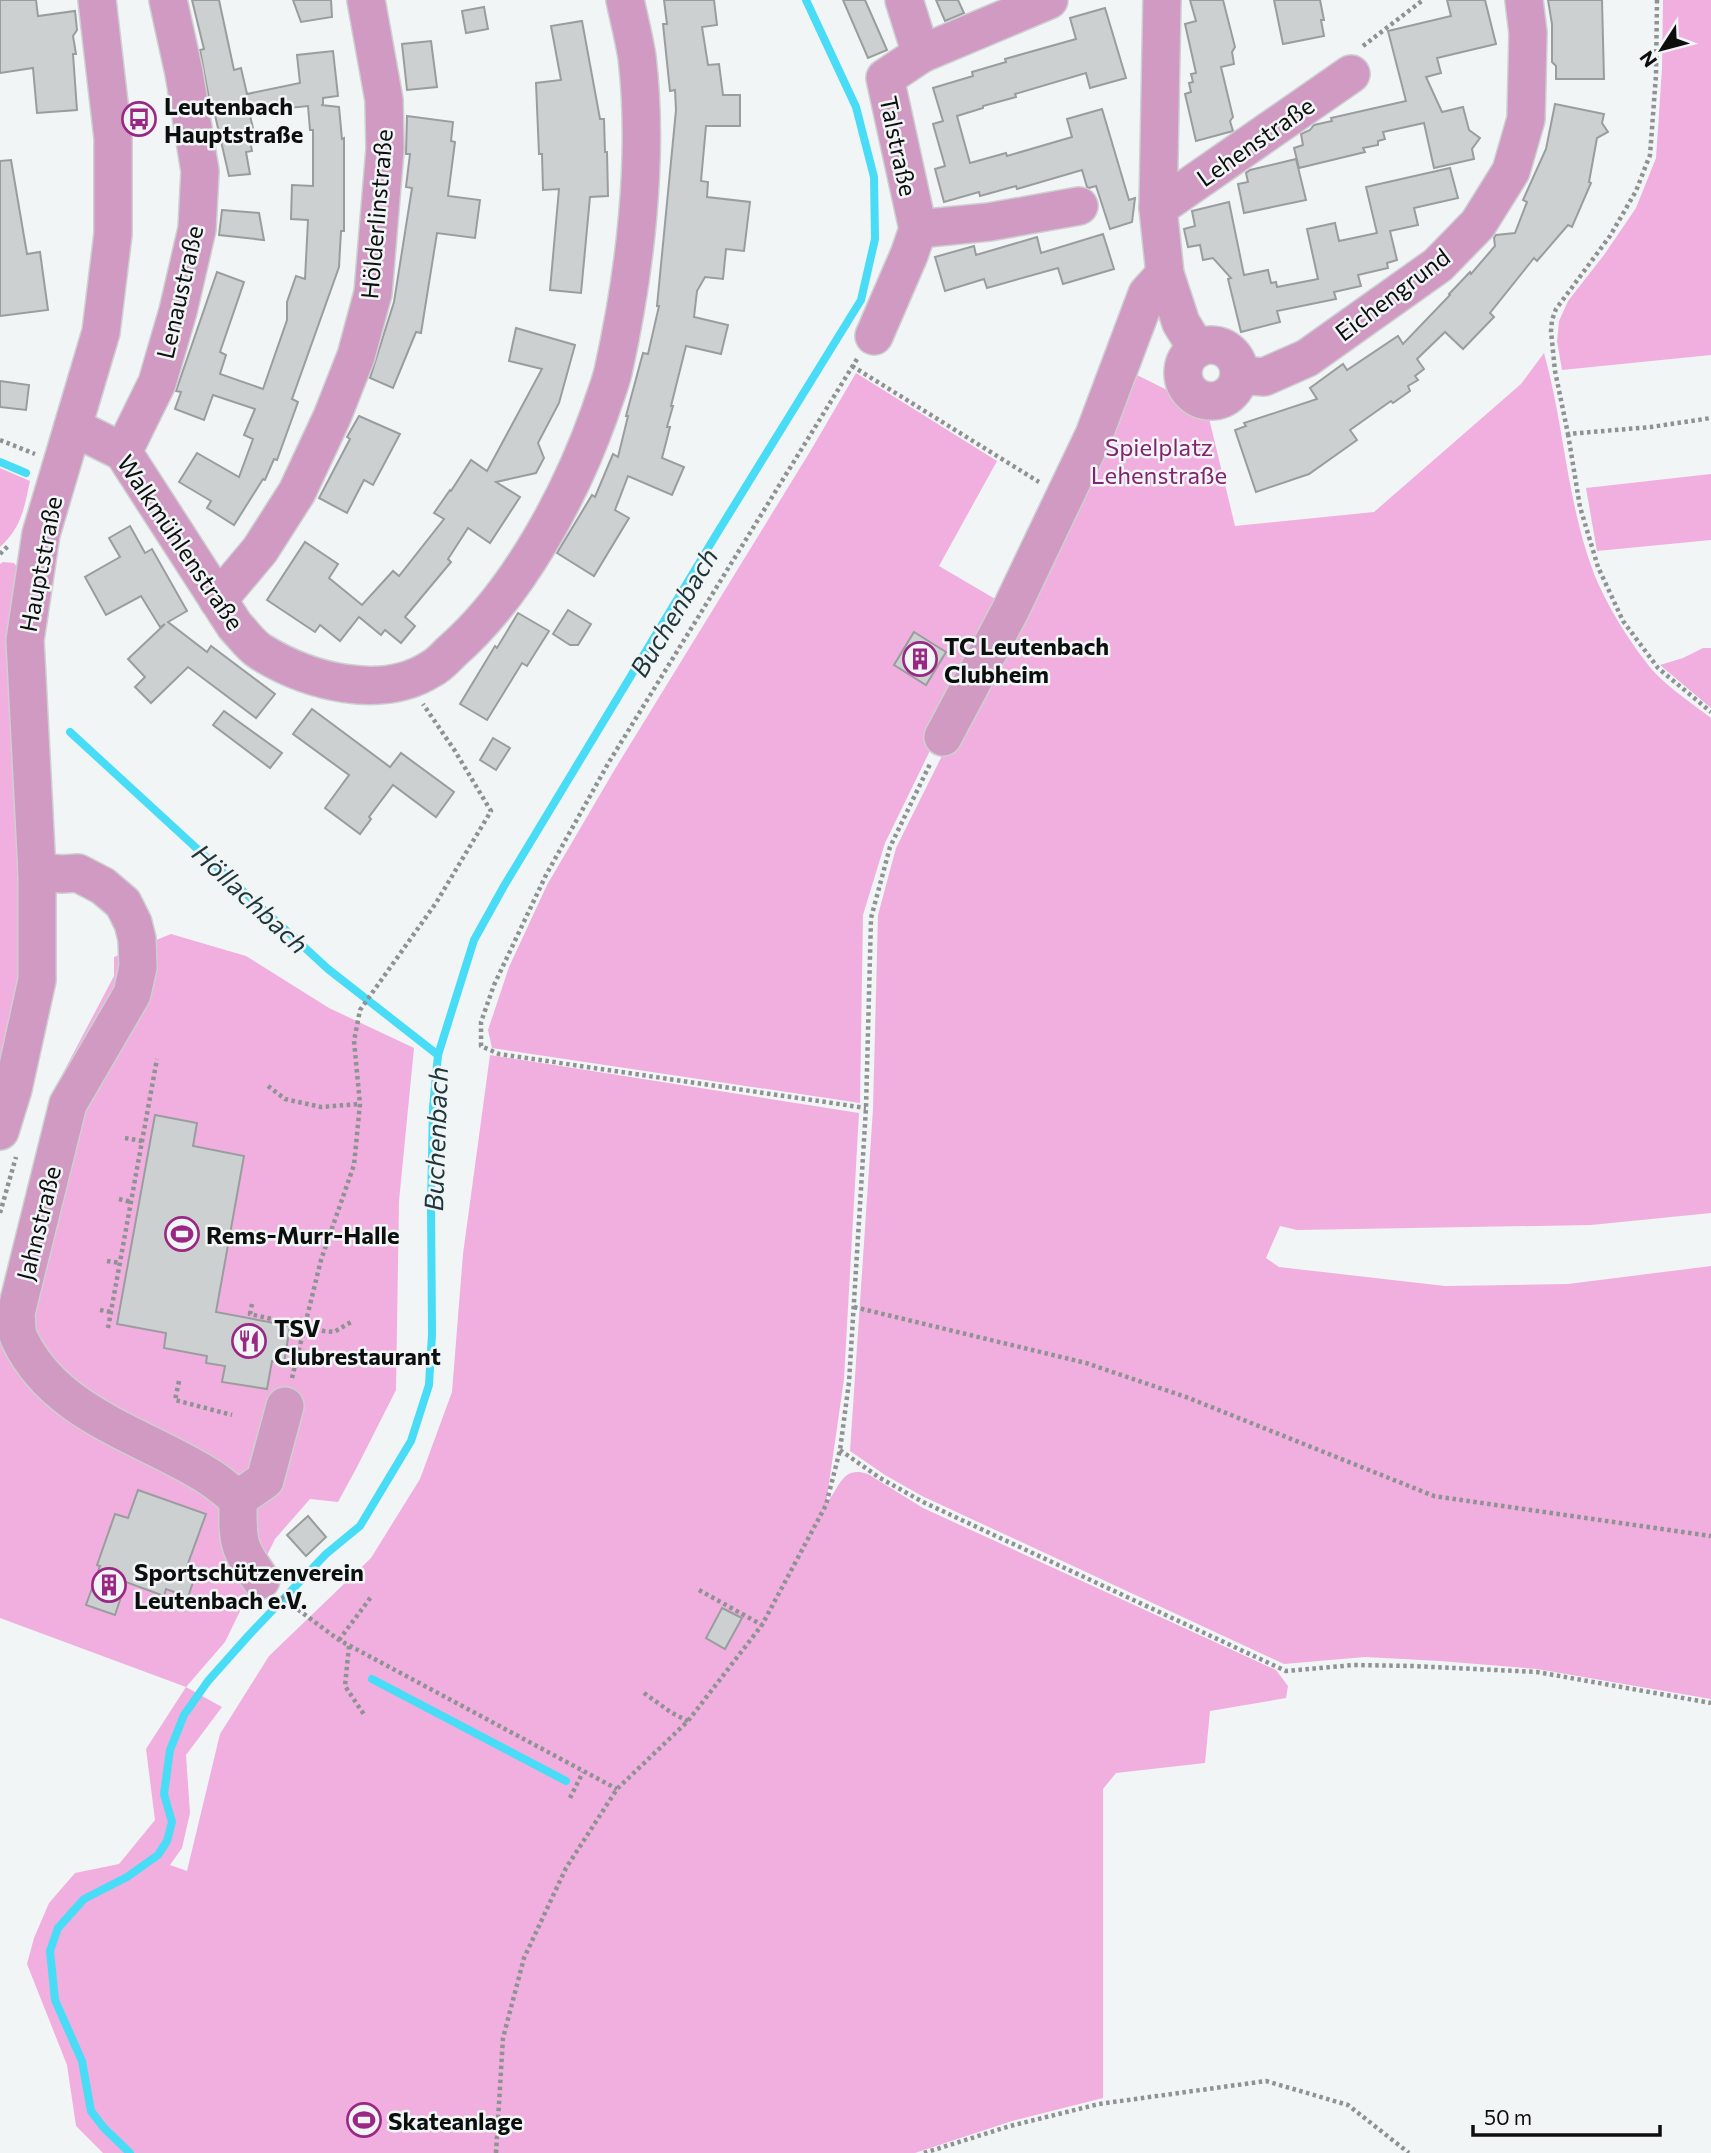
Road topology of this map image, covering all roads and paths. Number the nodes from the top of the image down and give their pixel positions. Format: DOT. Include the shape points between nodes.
graph roads {
  1 [pos="97,0"];
  2 [pos="169,0"];
  3 [pos="366,0"];
  4 [pos="625,0"];
  5 [pos="904,0"];
  6 [pos="1049,0"];
  7 [pos="1162,0"];
  8 [pos="1423,0"];
  9 [pos="1524,0"];
  10 [pos="1657,0"];
  11 [pos="921,54"];
  12 [pos="1356,60"];
  13 [pos="1079,206"];
  14 [pos="1158,208"];
  15 [pos="918,229"];
  16 [pos="1165,274"];
  17 [pos="874,336"];
  18 [pos="1196,349"];
  19 [pos="1711,418"];
  20 [pos="73,427"];
  21 [pos="1568,434"];
  22 [pos="123,452"];
  23 [pos="1065,498"];
  24 [pos="218,600"];
  25 [pos="407,681"];
  26 [pos="1711,712"];
  27 [pos="943,737"];
  28 [pos="37,872"];
  29 [pos="157,1059"];
  30 [pos="268,1086"];
  31 [pos="360,1104"];
  32 [pos="866,1108"];
  33 [pos="0,1131"];
  34 [pos="125,1138"];
  35 [pos="142,1141"];
  36 [pos="119,1199"];
  37 [pos="131,1202"];
  38 [pos="107,1261"];
  39 [pos="120,1262"];
  40 [pos="252,1304"];
  41 [pos="854,1307"];
  42 [pos="100,1310"];
  43 [pos="111,1312"];
  44 [pos="351,1322"];
  45 [pos="305,1325"];
  46 [pos="108,1328"];
  47 [pos="178,1381"];
  48 [pos="285,1406"];
  49 [pos="232,1415"];
  50 [pos="840,1450"];
  51 [pos="238,1499"];
  52 [pos="1711,1536"];
  53 [pos="261,1580"];
  54 [pos="699,1590"];
  55 [pos="371,1597"];
  56 [pos="296,1609"];
  57 [pos="762,1625"];
  58 [pos="338,1640"];
  59 [pos="349,1646"];
  60 [pos="644,1693"];
  61 [pos="1711,1703"];
  62 [pos="365,1716"];
  63 [pos="688,1721"];
  64 [pos="583,1772"];
  65 [pos="617,1789"];
  66 [pos="570,1798"];
  67 [pos="496,2153"];
  68 [pos="924,2153"];
  69 [pos="1409,2153"];
  1 -- 20 [label="street, Hauptstraße" via="113,138 113,234 101,332"];
  2 -- 22 [label="street, Lenaustraße" via="200,171 197,229 157,383"];
  3 -- 24 [label="street, Hölderlinstraße" via="384,100 385,149 373,293 356,356 296,492 260,550"];
  4 -- 25 [label="street, Walkmühlenstraße" via="637,57 642,153 631,272 613,374 590,440 534,551 467,638 432,669"];
  5 -- 11 [label="street"];
  6 -- 11 [label="street"];
  7 -- 14 [label="street, Lehenstraße"];
  8 -- 12 [label="path"];
  9 -- 18 [label="street, Eichengrund" via="1526,119 1511,171 1478,224 1438,265 1307,358 1264,377 1239,375 1223,398 1205,400 1189,390 1183,372"];
  10 -- 21 [label="path" via="1650,155 1610,236 1552,320 1555,371"];
  11 -- 15 [label="street, Talstraße" via="885,78"];
  12 -- 14 [label="street, Lehenstraße"];
  13 -- 15 [label="street, Talstraße"];
  14 -- 16 [label="street, Lehenstraße"];
  15 -- 17 [label="street, Talstraße"];
  16 -- 18 [label="street, Lehenstraße" via="1181,323"];
  16 -- 23 [label="street" via="1147,294"];
  19 -- 21 [label="path"];
  20 -- 22 [label="street, Walkmühlenstraße"];
  20 -- 28 [label="street, Hauptstraße" via="41,534 25,640"];
  21 -- 26 [label="path" via="1580,507 1598,567 1623,621 1658,668"];
  22 -- 24 [label="street, Walkmühlenstraße"];
  23 -- 27 [label="street"];
  23 -- 32 [label="path" via="852,366 608,762 552,864 481,1022 481,1046 499,1054"];
  24 -- 25 [label="street, Walkmühlenstraße" via="259,650 295,669 331,681 375,685"];
  25 -- 31 [label="path" via="491,811 436,903 360,1010 354,1041"];
  27 -- 32 [label="path" via="890,847 871,918"];
  28 -- 33 [label="street, Hauptstraße" via="37,980"];
  28 -- 51 [label="street, Jahnstraße" via="78,873 123,903 137,939 138,967 132,994 68,1104 16,1313 19,1338 57,1389 107,1424 209,1477"];
  29 -- 35 [label="path"];
  30 -- 31 [label="path" via="285,1099 321,1107"];
  31 -- 45 [label="path" via="354,1165 321,1260"];
  32 -- 41 [label="path"];
  34 -- 35 [label="path"];
  35 -- 37 [label="path"];
  36 -- 37 [label="path"];
  37 -- 39 [label="path"];
  38 -- 39 [label="path"];
  39 -- 43 [label="path"];
  40 -- 45 [label="path" via="250,1314"];
  41 -- 50 [label="path"];
  41 -- 52 [label="path" via="1086,1363 1186,1397 1434,1496"];
  42 -- 43 [label="path"];
  43 -- 46 [label="path"];
  44 -- 45 [label="path" via="334,1332"];
  45 -- 48 [label="path"];
  47 -- 49 [label="path" via="175,1400"];
  48 -- 51 [label="street" via="265,1480"];
  50 -- 57 [label="path" via="826,1506"];
  50 -- 61 [label="path" via="923,1502 1286,1671 1354,1665 1537,1672"];
  51 -- 53 [label="street" via="238,1539"];
  54 -- 57 [label="path"];
  55 -- 58 [label="path"];
  56 -- 58 [label="path"];
  57 -- 63 [label="path"];
  58 -- 59 [label="path"];
  59 -- 62 [label="path" via="345,1686"];
  59 -- 64 [label="path"];
  60 -- 63 [label="path"];
  63 -- 65 [label="path"];
  64 -- 65 [label="path"];
  64 -- 66 [label="path"];
  65 -- 67 [label="path" via="566,1868 524,1958 503,2038"];
  68 -- 69 [label="path" via="1099,2104 1266,2081 1348,2105"];
}
